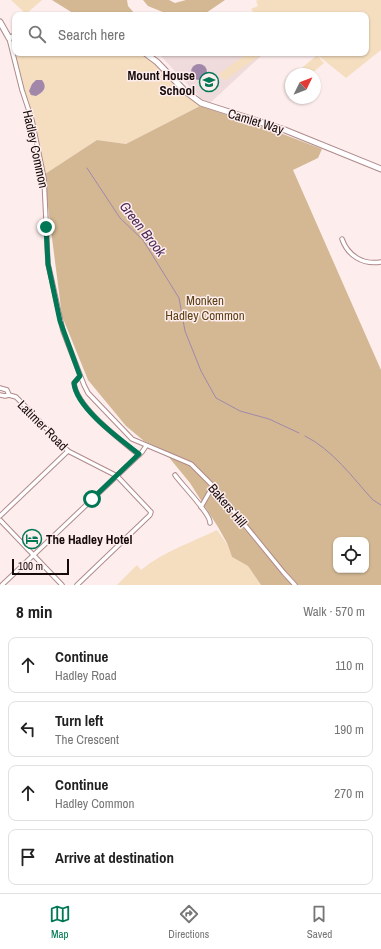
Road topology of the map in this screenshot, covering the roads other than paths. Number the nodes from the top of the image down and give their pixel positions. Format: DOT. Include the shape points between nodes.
graph roads {
  1 [pos="0,22"];
  2 [pos="12,37"];
  3 [pos="9,38"];
  4 [pos="12,50"];
  5 [pos="14,56"];
  6 [pos="149,56"];
  7 [pos="381,169"];
  8 [pos="342,239"];
  9 [pos="381,262"];
  10 [pos="80,376"];
  11 [pos="0,388"];
  12 [pos="9,394"];
  13 [pos="0,395"];
  14 [pos="146,446"];
  15 [pos="68,451"];
  16 [pos="139,454"];
  17 [pos="175,475"];
  18 [pos="117,476"];
  19 [pos="213,486"];
  20 [pos="201,507"];
  21 [pos="0,516"];
  22 [pos="0,520"];
  23 [pos="210,523"];
  24 [pos="34,555"];
  25 [pos="2,585"];
  26 [pos="62,585"];
  27 [pos="77,585"];
  28 [pos="295,585"];
  1 -- 3 [label="street"];
  2 -- 3 [label="street"];
  3 -- 4 [label="street, Hadley Common"];
  5 -- 10 [label="street, Hadley Common" via="32,120 44,178 50,275 63,331"];
  6 -- 7 [label="street, Camlet Way" via="201,104 291,132"];
  8 -- 9 [label="street" via="347,250 357,258 366,262"];
  10 -- 14 [label="street, Hadley Common" via="88,393 123,431"];
  10 -- 16 [label="street" via="74,383 74,389 79,397 101,424"];
  11 -- 12 [label="street, Latimer Road" via="7,390"];
  12 -- 13 [label="street, Latimer Road"];
  12 -- 15 [label="street, Latimer Road" via="16,397"];
  14 -- 16 [label="street"];
  14 -- 19 [label="street, Bakers Hill" via="191,464"];
  15 -- 18 [label="street, Latimer Road"];
  15 -- 21 [label="street"];
  16 -- 18 [label="street"];
  17 -- 20 [label="street"];
  18 -- 24 [label="street"];
  18 -- 27 [label="street, Latimer Road" via="152,513"];
  19 -- 20 [label="street"];
  19 -- 28 [label="street, Bakers Hill"];
  20 -- 23 [label="street"];
  22 -- 24 [label="street"];
  24 -- 25 [label="street"];
  24 -- 26 [label="street"];
}
